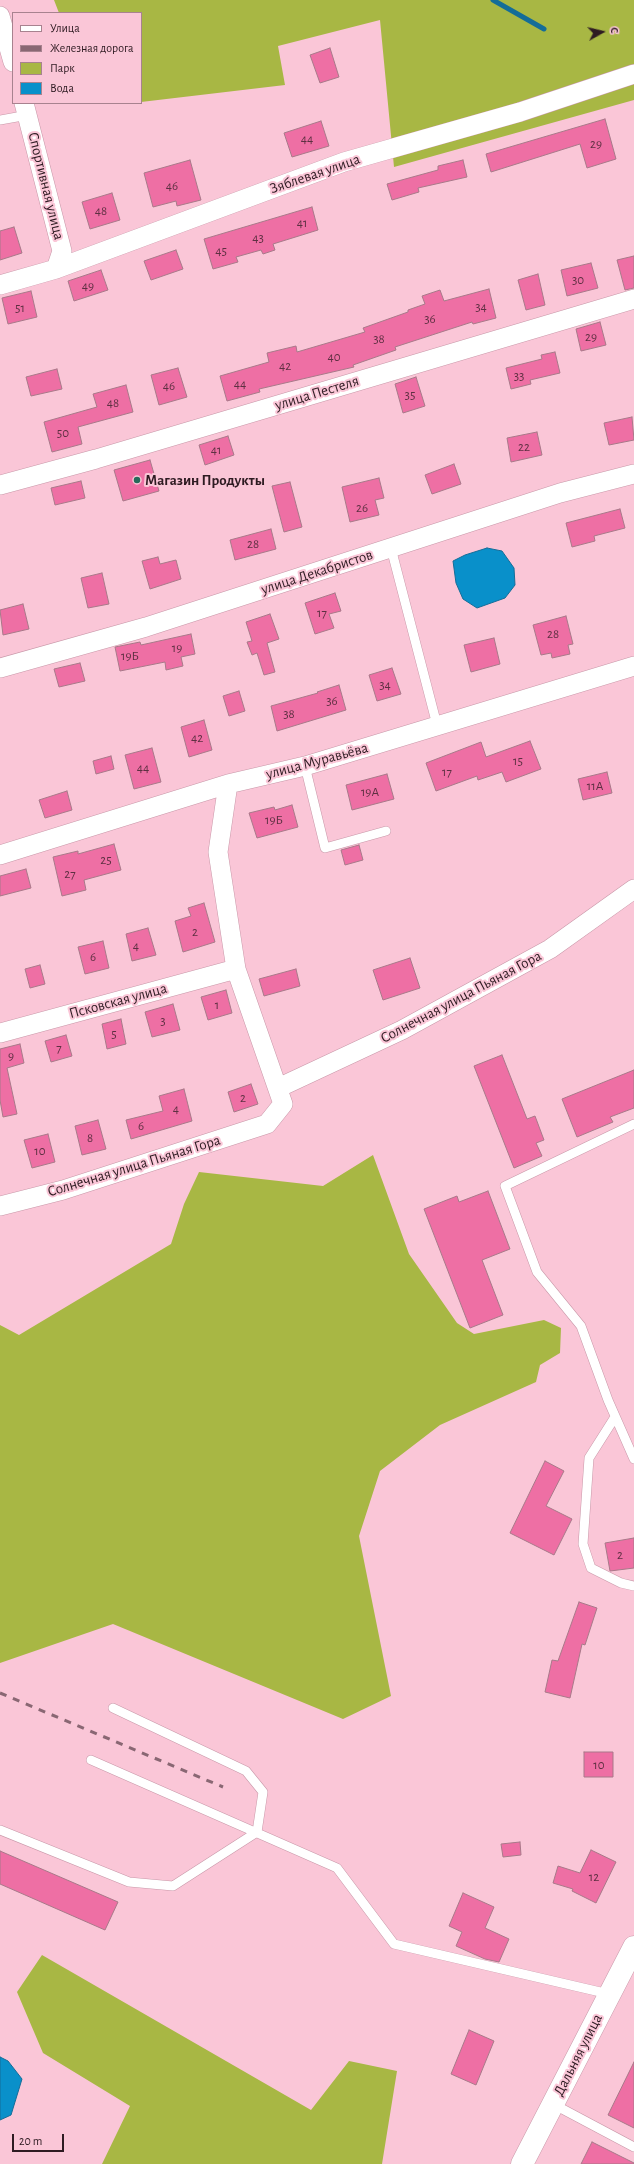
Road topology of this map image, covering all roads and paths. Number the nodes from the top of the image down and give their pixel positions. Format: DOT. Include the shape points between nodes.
graph roads {
  1 [pos="0,16"];
  2 [pos="12,58"];
  3 [pos="634,74"];
  4 [pos="26,109"];
  5 [pos="0,120"];
  6 [pos="56,269"];
  7 [pos="0,285"];
  8 [pos="634,299"];
  9 [pos="634,474"];
  10 [pos="0,485"];
  11 [pos="391,548"];
  12 [pos="634,666"];
  13 [pos="0,668"];
  14 [pos="437,725"];
  15 [pos="305,766"];
  16 [pos="228,784"];
  17 [pos="386,831"];
  18 [pos="0,855"];
  19 [pos="634,889"];
  20 [pos="236,969"];
  21 [pos="0,1033"];
  22 [pos="278,1088"];
  23 [pos="634,1124"];
  24 [pos="0,1206"];
  25 [pos="615,1417"];
  26 [pos="634,1459"];
  27 [pos="634,1586"];
  28 [pos="113,1708"];
  29 [pos="90,1760"];
  30 [pos="0,1830"];
  31 [pos="257,1832"];
  32 [pos="633,1952"];
  33 [pos="609,1994"];
  34 [pos="553,2104"];
  35 [pos="634,2147"];
  36 [pos="522,2164"];
  1 -- 2 [label="street"];
  3 -- 6 [label="street, Зяблевая улица" via="520,112 344,162"];
  4 -- 5 [label="lane"];
  4 -- 6 [label="street, Спортивная улица" via="62,251"];
  6 -- 7 [label="street, Зяблевая улица"];
  8 -- 10 [label="street, улица Пестеля" via="104,457"];
  9 -- 11 [label="street, улица Декабристов" via="560,493"];
  11 -- 13 [label="street, улица Декабристов" via="146,627"];
  11 -- 14 [label="lane"];
  12 -- 14 [label="street, улица Муравьёва"];
  14 -- 15 [label="street, улица Муравьёва"];
  15 -- 16 [label="street, улица Муравьёва"];
  15 -- 17 [label="lane" via="325,848"];
  16 -- 18 [label="street, улица Муравьёва"];
  16 -- 20 [label="street" via="218,852"];
  19 -- 22 [label="street, Солнечная улица Пьяная Гора" via="550,949 402,1030"];
  20 -- 21 [label="street, Псковская улица"];
  20 -- 22 [label="street"];
  22 -- 24 [label="street, Солнечная улица Пьяная Гора" via="283,1104 267,1124 63,1190"];
  23 -- 25 [label="lane" via="505,1186 537,1272 581,1326"];
  25 -- 26 [label="lane"];
  25 -- 27 [label="lane" via="589,1458 582,1544 590,1568"];
  28 -- 31 [label="lane" via="246,1770 263,1792"];
  29 -- 31 [label="lane"];
  30 -- 31 [label="lane" via="128,1882 173,1886"];
  31 -- 33 [label="lane" via="337,1868 394,1944"];
  32 -- 33 [label="main road, Дальняя улица"];
  33 -- 34 [label="main road, Дальняя улица"];
  34 -- 35 [label="lane"];
  34 -- 36 [label="main road, Дальняя улица"];
}
